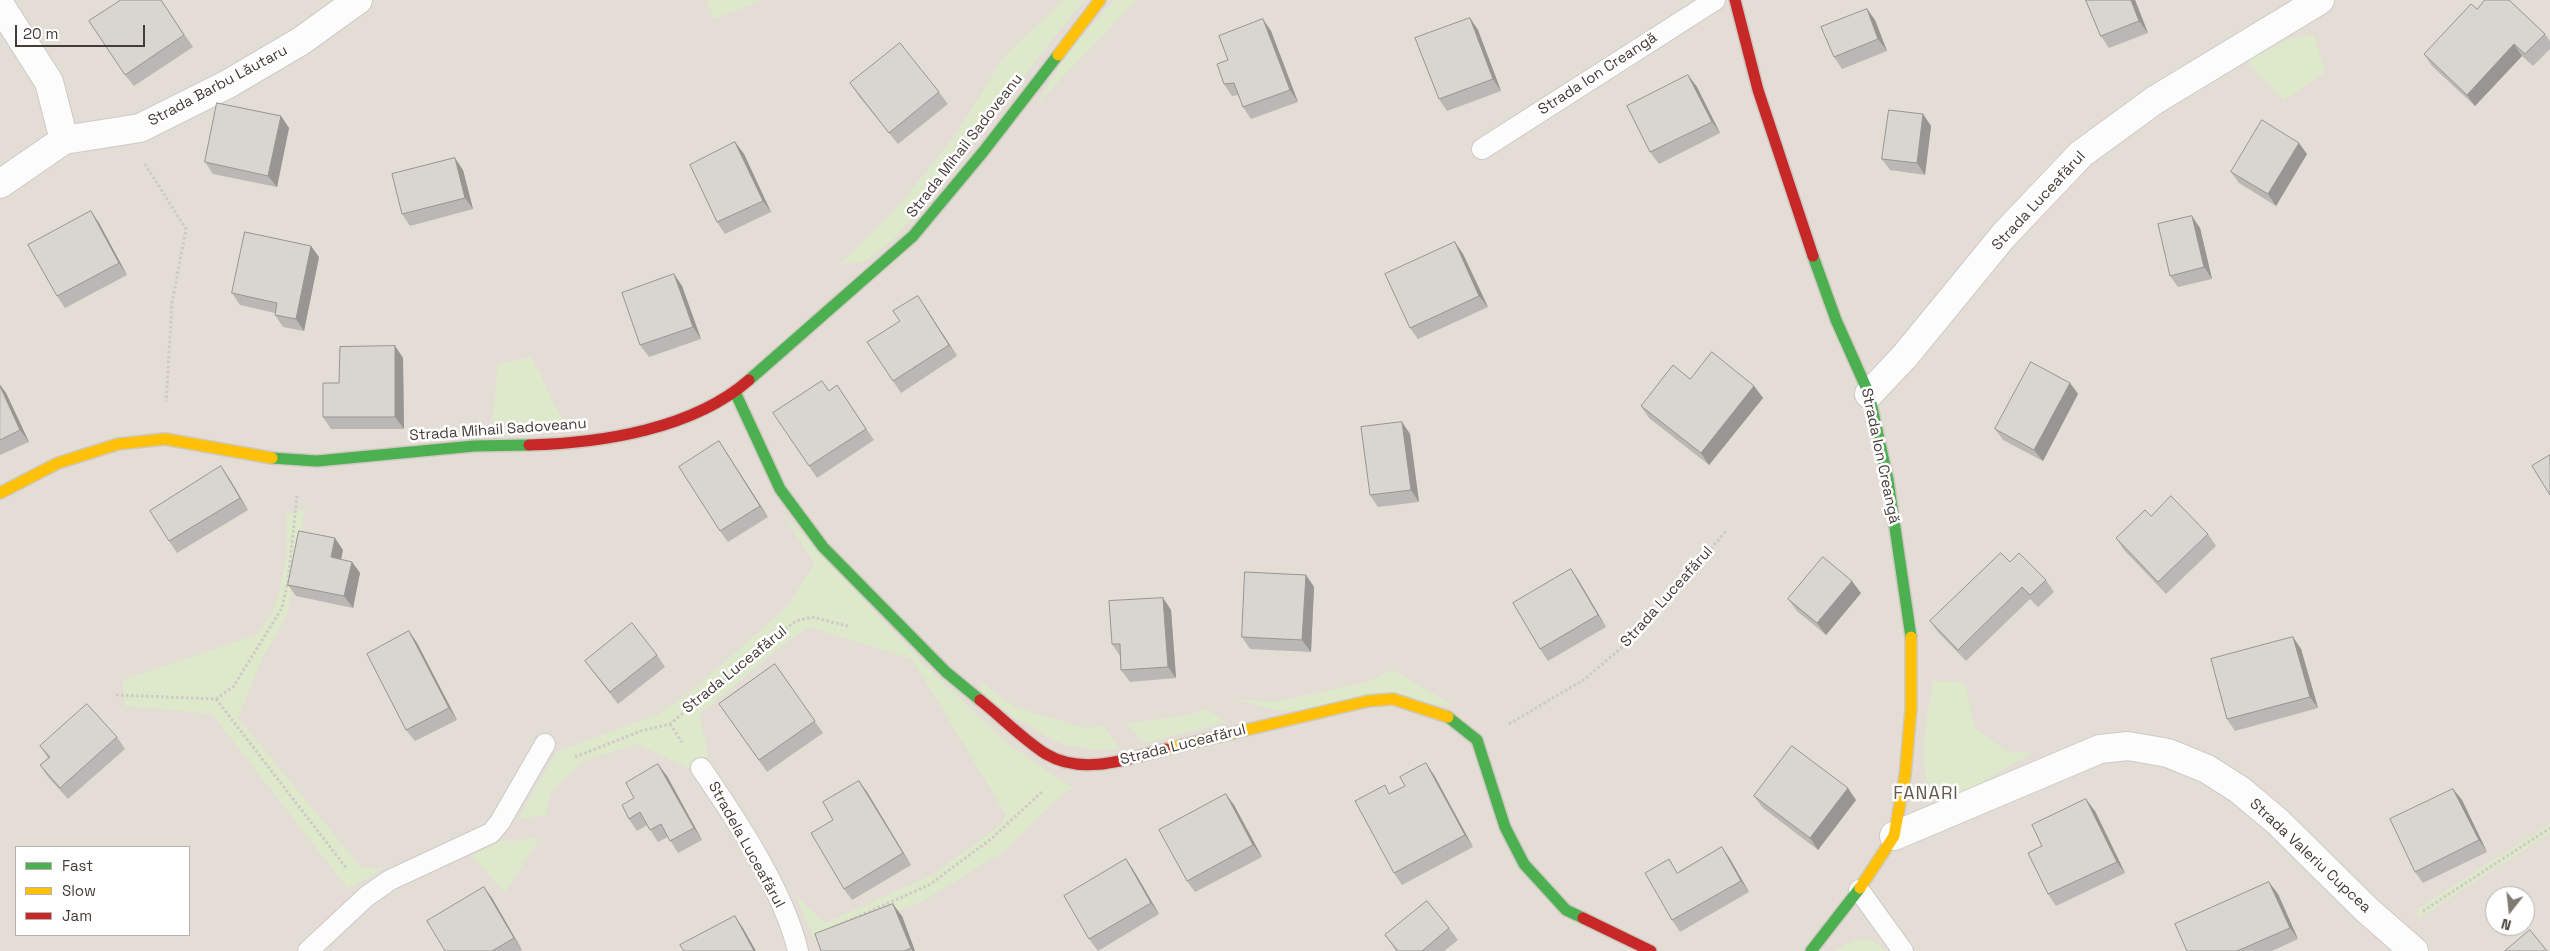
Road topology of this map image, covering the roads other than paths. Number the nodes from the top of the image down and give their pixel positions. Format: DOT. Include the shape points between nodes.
graph roads {
  1 [pos="358,0"];
  2 [pos="1100,0"];
  3 [pos="1715,0"];
  4 [pos="1735,0"];
  5 [pos="2320,0"];
  6 [pos="0,5"];
  7 [pos="64,140"];
  8 [pos="1482,148"];
  9 [pos="0,184"];
  10 [pos="735,392"];
  11 [pos="1870,394"];
  12 [pos="0,493"];
  13 [pos="545,744"];
  14 [pos="701,768"];
  15 [pos="1894,836"];
  16 [pos="1859,890"];
  17 [pos="795,942"];
  18 [pos="308,951"];
  19 [pos="1651,951"];
  20 [pos="1811,951"];
  21 [pos="1903,951"];
  22 [pos="2414,951"];
  1 -- 7 [label="street, Strada Barbu Lăutaru" via="301,41 228,84 140,128"];
  2 -- 10 [label="street, Strada Mihail Sadoveanu" via="983,152 913,236"];
  3 -- 8 [label="lane, Strada Ion Creangă"];
  4 -- 11 [label="street, Strada Ion Creangă" via="1758,90 1799,218 1836,320"];
  5 -- 11 [label="street, Strada Luceafărul" via="2154,100 2081,154 2004,235"];
  6 -- 7 [label="street" via="49,82"];
  7 -- 9 [label="street, Strada Barbu Lăutaru"];
  10 -- 12 [label="street, Strada Mihail Sadoveanu" via="710,408 650,429 564,444 474,446 317,461 274,458 166,439 118,444 58,463"];
  10 -- 19 [label="street, Strada Luceafărul" via="780,489 823,547 946,672 1046,754 1089,765 1110,763 1376,700 1393,699 1417,705 1451,718 1477,740 1505,828 1524,864 1566,910"];
  11 -- 15 [label="street, Strada Ion Creangă" via="1888,480 1910,636 1911,709 1905,776"];
  13 -- 18 [label="lane" via="491,833 390,880 367,896"];
  14 -- 17 [label="lane, Stradela Luceafărul" via="767,876"];
  15 -- 16 [label="street, Strada Ion Creangă"];
  15 -- 22 [label="street, Strada Valeriu Cupcea" via="2100,749 2128,746 2168,753 2206,769 2240,790"];
  16 -- 20 [label="street, Strada Ion Creangă"];
  16 -- 21 [label="lane"];
}
